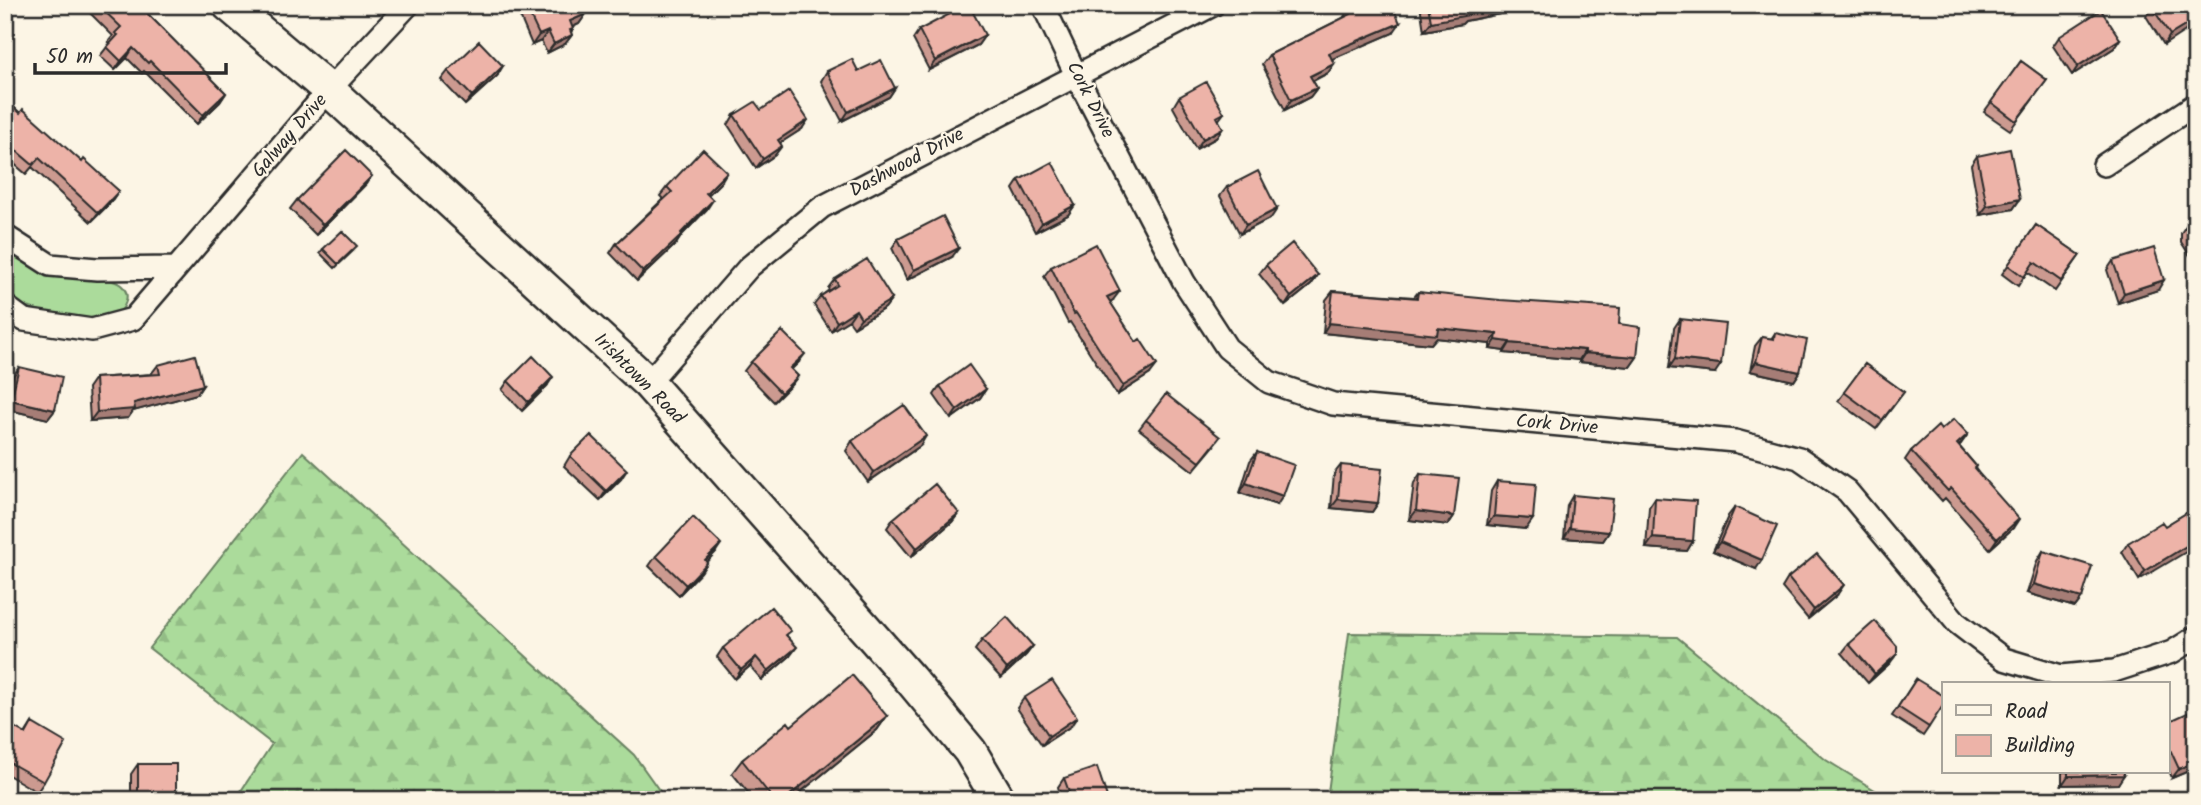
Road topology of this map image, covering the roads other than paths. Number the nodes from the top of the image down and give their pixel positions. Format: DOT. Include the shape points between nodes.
graph roads {
  1 [pos="229,5"];
  2 [pos="408,5"];
  3 [pos="1043,5"];
  4 [pos="1213,5"];
  5 [pos="1076,75"];
  6 [pos="329,90"];
  7 [pos="2196,104"];
  8 [pos="2104,165"];
  9 [pos="5,236"];
  10 [pos="175,268"];
  11 [pos="5,306"];
  12 [pos="648,383"];
  13 [pos="2196,637"];
  14 [pos="999,800"];
  1 -- 6 [label="street, Irishtown Road"];
  2 -- 6 [label="street, Galway Drive"];
  3 -- 5 [label="street, Cork Drive"];
  4 -- 5 [label="street, Dashwood Drive"];
  5 -- 12 [label="street, Dashwood Drive" via="822,207 749,267"];
  5 -- 13 [label="street, Cork Drive" via="1184,282 1227,348 1269,382 1333,404 1735,441 1799,458 1847,491 1957,623 2004,659 2061,676 2114,671 2172,652"];
  6 -- 10 [label="street, Galway Drive"];
  6 -- 12 [label="street, Irishtown Road"];
  7 -- 8 [label="street"];
  9 -- 10 [label="street" via="50,265"];
  10 -- 11 [label="street, Galway Drive" via="133,319 92,330 24,320"];
  12 -- 14 [label="street, Irishtown Road" via="970,751"];
}
